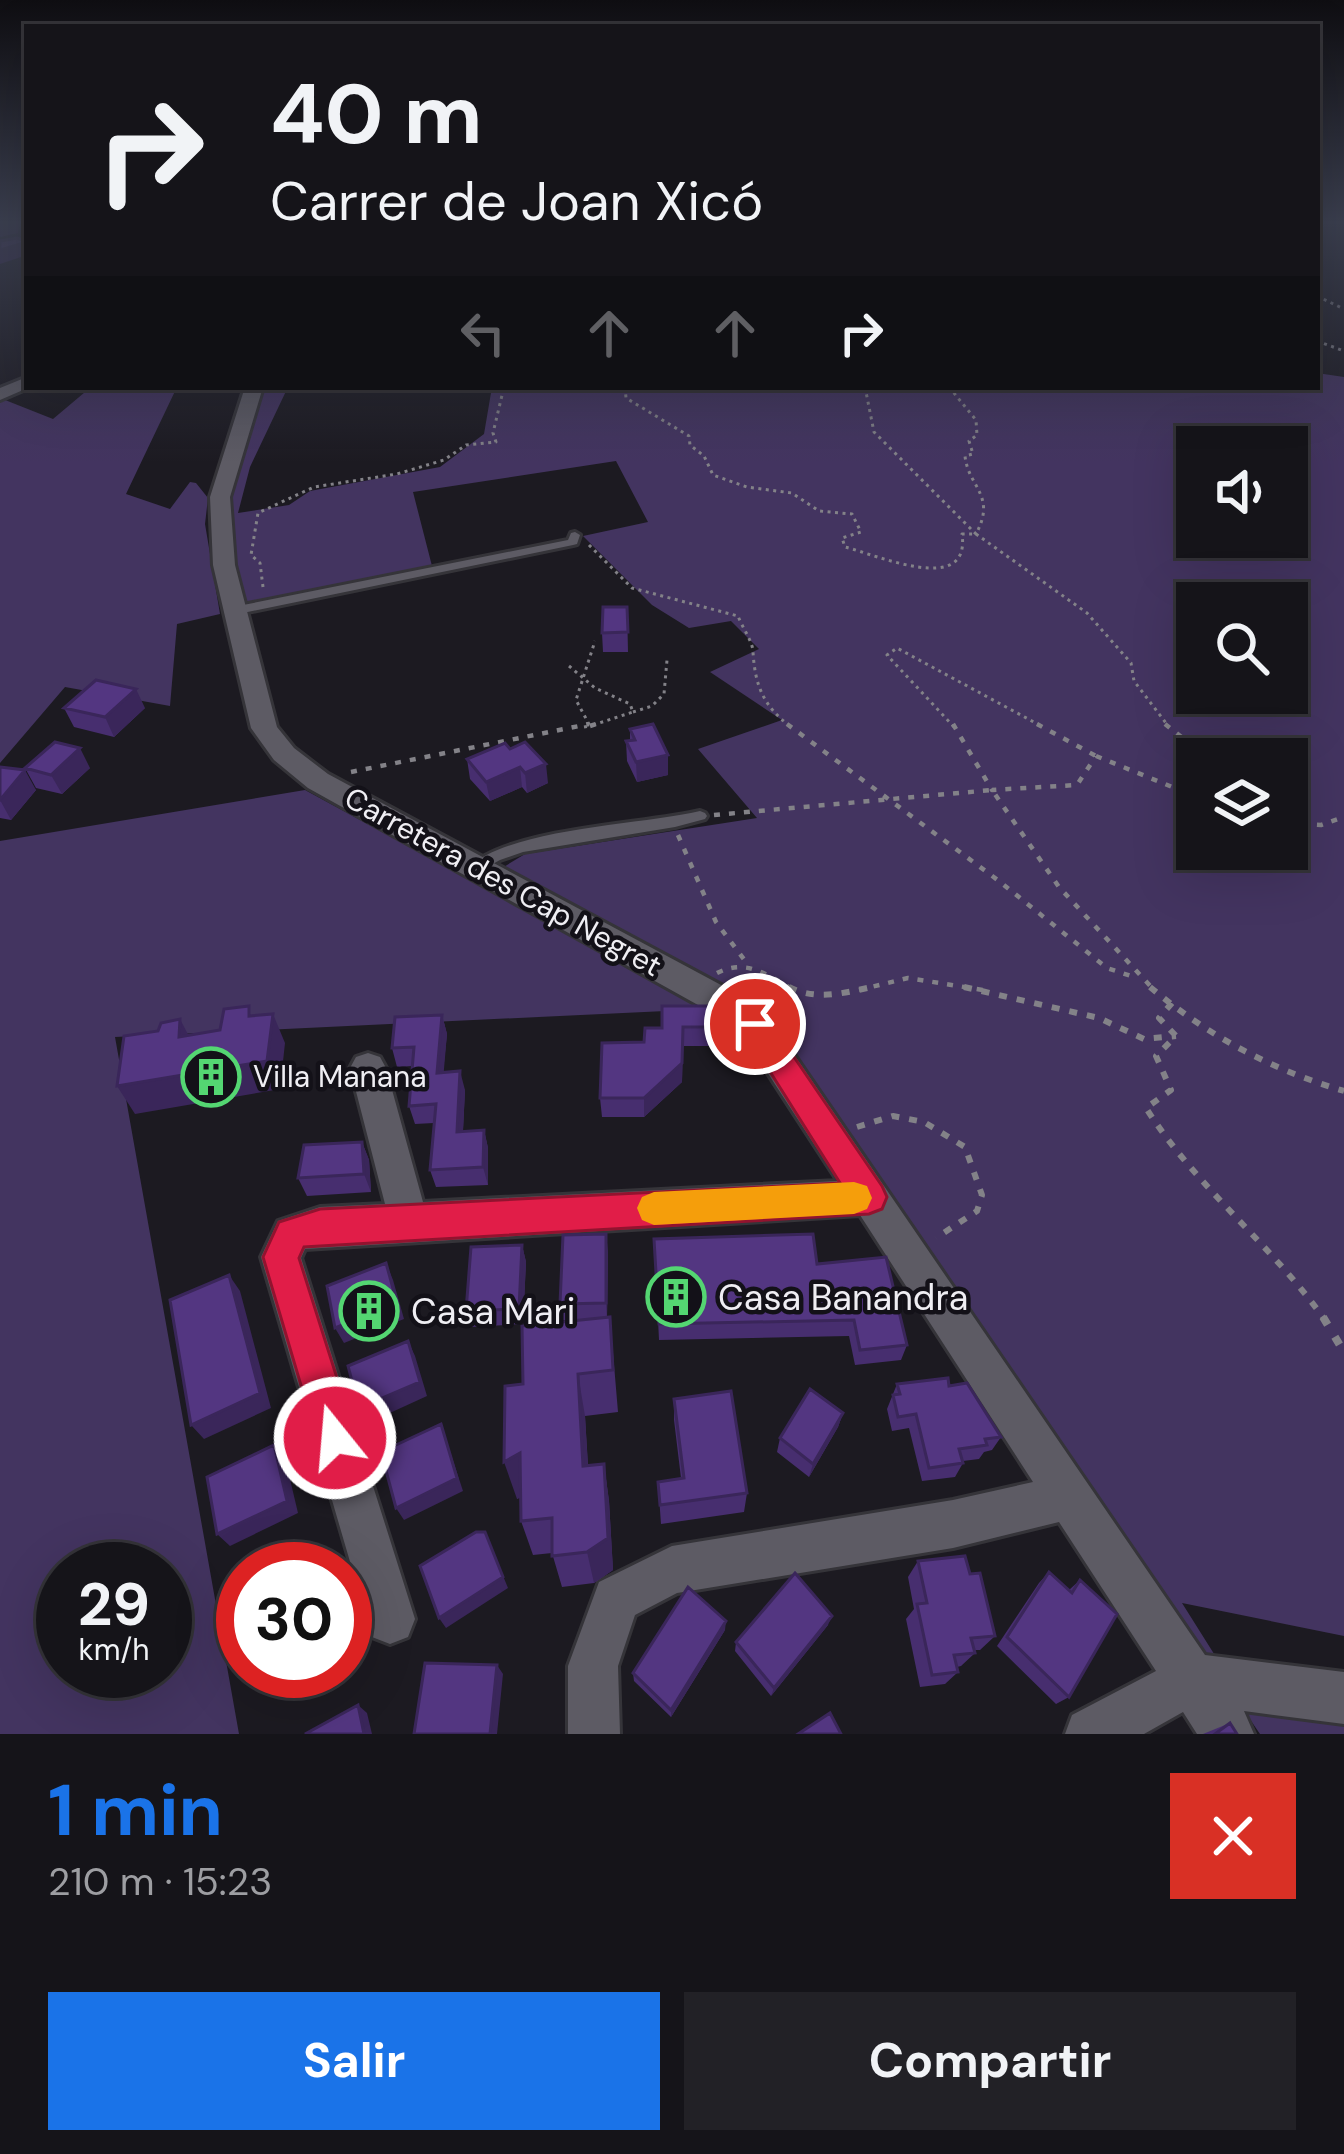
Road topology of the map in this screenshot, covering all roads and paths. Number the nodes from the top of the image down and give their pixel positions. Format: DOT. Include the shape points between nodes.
graph roads {
  1 [pos="253,390"];
  2 [pos="503,390"];
  3 [pos="625,390"];
  4 [pos="866,390"];
  5 [pos="951,390"];
  6 [pos="976,534"];
  7 [pos="574,538"];
  8 [pos="290,599"];
  9 [pos="233,611"];
  10 [pos="595,641"];
  11 [pos="668,660"];
  12 [pos="569,666"];
  13 [pos="585,680"];
  14 [pos="634,712"];
  15 [pos="590,726"];
  16 [pos="1183,738"];
  17 [pos="1096,756"];
  18 [pos="325,785"];
  19 [pos="1176,788"];
  20 [pos="992,790"];
  21 [pos="886,802"];
  22 [pos="700,815"];
  23 [pos="1344,817"];
  24 [pos="673,824"];
  25 [pos="1308,824"];
  26 [pos="476,868"];
  27 [pos="748,966"];
  28 [pos="1135,977"];
  29 [pos="703,991"];
  30 [pos="1172,1003"];
  31 [pos="1176,1036"];
  32 [pos="368,1068"];
  33 [pos="1344,1090"];
  34 [pos="828,1135"];
  35 [pos="869,1197"];
  36 [pos="409,1221"];
  37 [pos="905,1251"];
  38 [pos="1344,1352"];
  39 [pos="1070,1496"];
  40 [pos="390,1619"];
  41 [pos="1192,1679"];
  42 [pos="1344,1698"];
  43 [pos="594,1734"];
  44 [pos="1091,1734"];
  45 [pos="1228,1734"];
  1 -- 9 [label="street, Carretera des Cap Negret" via="220,497"];
  2 -- 8 [label="path" via="496,442 466,445 397,474 314,488 259,513 250,554 264,589"];
  3 -- 6 [label="path" via="626,398 689,436 712,475 852,514 861,532 842,538 844,547 938,571 954,566 962,534"];
  4 -- 6 [label="path" via="874,432"];
  5 -- 6 [label="path" via="976,420 973,454 964,464 983,492"];
  6 -- 16 [label="path" via="1087,613 1131,663 1160,719"];
  7 -- 8 [label="lane"];
  7 -- 21 [label="path" via="632,588 738,616 768,710"];
  8 -- 9 [label="lane"];
  9 -- 18 [label="street, Carretera des Cap Negret" via="264,728"];
  10 -- 13 [label="path"];
  11 -- 14 [label="path" via="665,694"];
  12 -- 13 [label="path"];
  13 -- 14 [label="path"];
  13 -- 15 [label="path" via="576,700"];
  14 -- 15 [label="path"];
  15 -- 18 [label="path" via="348,773"];
  17 -- 19 [label="path"];
  17 -- 20 [label="path" via="1077,785"];
  17 -- 20 [label="path" via="897,648 887,655 949,718"];
  18 -- 26 [label="street, Carretera des Cap Negret"];
  20 -- 21 [label="path"];
  20 -- 28 [label="path" via="1045,875"];
  21 -- 22 [label="path"];
  21 -- 28 [label="path" via="1107,968"];
  22 -- 24 [label="lane"];
  23 -- 25 [label="path"];
  24 -- 26 [label="lane" via="518,848"];
  24 -- 27 [label="path" via="716,922"];
  26 -- 29 [label="street, Carretera des Cap Negret"];
  27 -- 29 [label="path" via="721,968"];
  27 -- 31 [label="path" via="801,993 831,996 908,978 1099,1018 1144,1039"];
  28 -- 30 [label="path"];
  29 -- 34 [label="street, Carretera des Cap Negret" via="755,1024"];
  30 -- 31 [label="path" via="1160,1018"];
  30 -- 33 [label="path" via="1257,1060"];
  31 -- 38 [label="path" via="1156,1056 1171,1090 1146,1108 1164,1142 1287,1269"];
  32 -- 36 [label="street"];
  34 -- 35 [label="street, Carretera des Cap Negret"];
  34 -- 37 [label="path" via="893,1116 924,1122 964,1147 982,1195 976,1211"];
  35 -- 36 [label="street"];
  35 -- 37 [label="street, Carretera des Cap Negret"];
  36 -- 40 [label="street" via="320,1226 292,1234 281,1257"];
  37 -- 39 [label="street, Carretera des Cap Negret"];
  39 -- 41 [label="street, Carretera des Cap Negret"];
  39 -- 43 [label="street" via="953,1524 672,1570 616,1599 593,1666"];
  41 -- 42 [label="street"];
  41 -- 44 [label="street"];
  41 -- 45 [label="street, Carretera des Cap Negret"];
}
